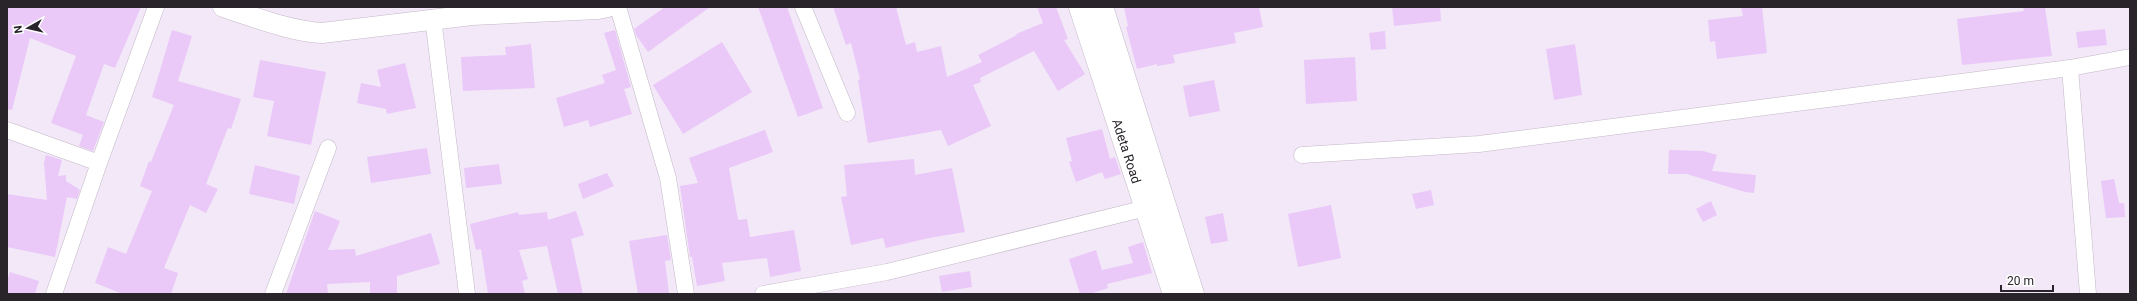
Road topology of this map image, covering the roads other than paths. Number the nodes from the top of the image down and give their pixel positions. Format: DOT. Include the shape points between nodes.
graph roads {
  1 [pos="156,7"];
  2 [pos="223,7"];
  3 [pos="608,7"];
  4 [pos="618,7"];
  5 [pos="803,7"];
  6 [pos="1080,7"];
  7 [pos="1102,7"];
  8 [pos="433,18"];
  9 [pos="2130,57"];
  10 [pos="2070,68"];
  11 [pos="847,113"];
  12 [pos="7,130"];
  13 [pos="328,148"];
  14 [pos="1302,155"];
  15 [pos="99,163"];
  16 [pos="1146,208"];
  17 [pos="54,294"];
  18 [pos="273,294"];
  19 [pos="467,294"];
  20 [pos="686,294"];
  21 [pos="764,294"];
  22 [pos="1174,294"];
  23 [pos="1193,294"];
  24 [pos="2088,294"];
  1 -- 15 [label="street"];
  2 -- 8 [label="street" via="308,32 322,33"];
  3 -- 8 [label="street"];
  4 -- 20 [label="street" via="668,178"];
  5 -- 11 [label="street"];
  6 -- 16 [label="main road, Adeta Road"];
  7 -- 23 [label="main road, Adeta Road"];
  8 -- 19 [label="street"];
  9 -- 10 [label="street"];
  10 -- 14 [label="street" via="1479,144"];
  10 -- 24 [label="street"];
  12 -- 15 [label="street"];
  13 -- 18 [label="street"];
  15 -- 17 [label="street"];
  16 -- 21 [label="street" via="887,272"];
  16 -- 22 [label="main road, Adeta Road"];
}
